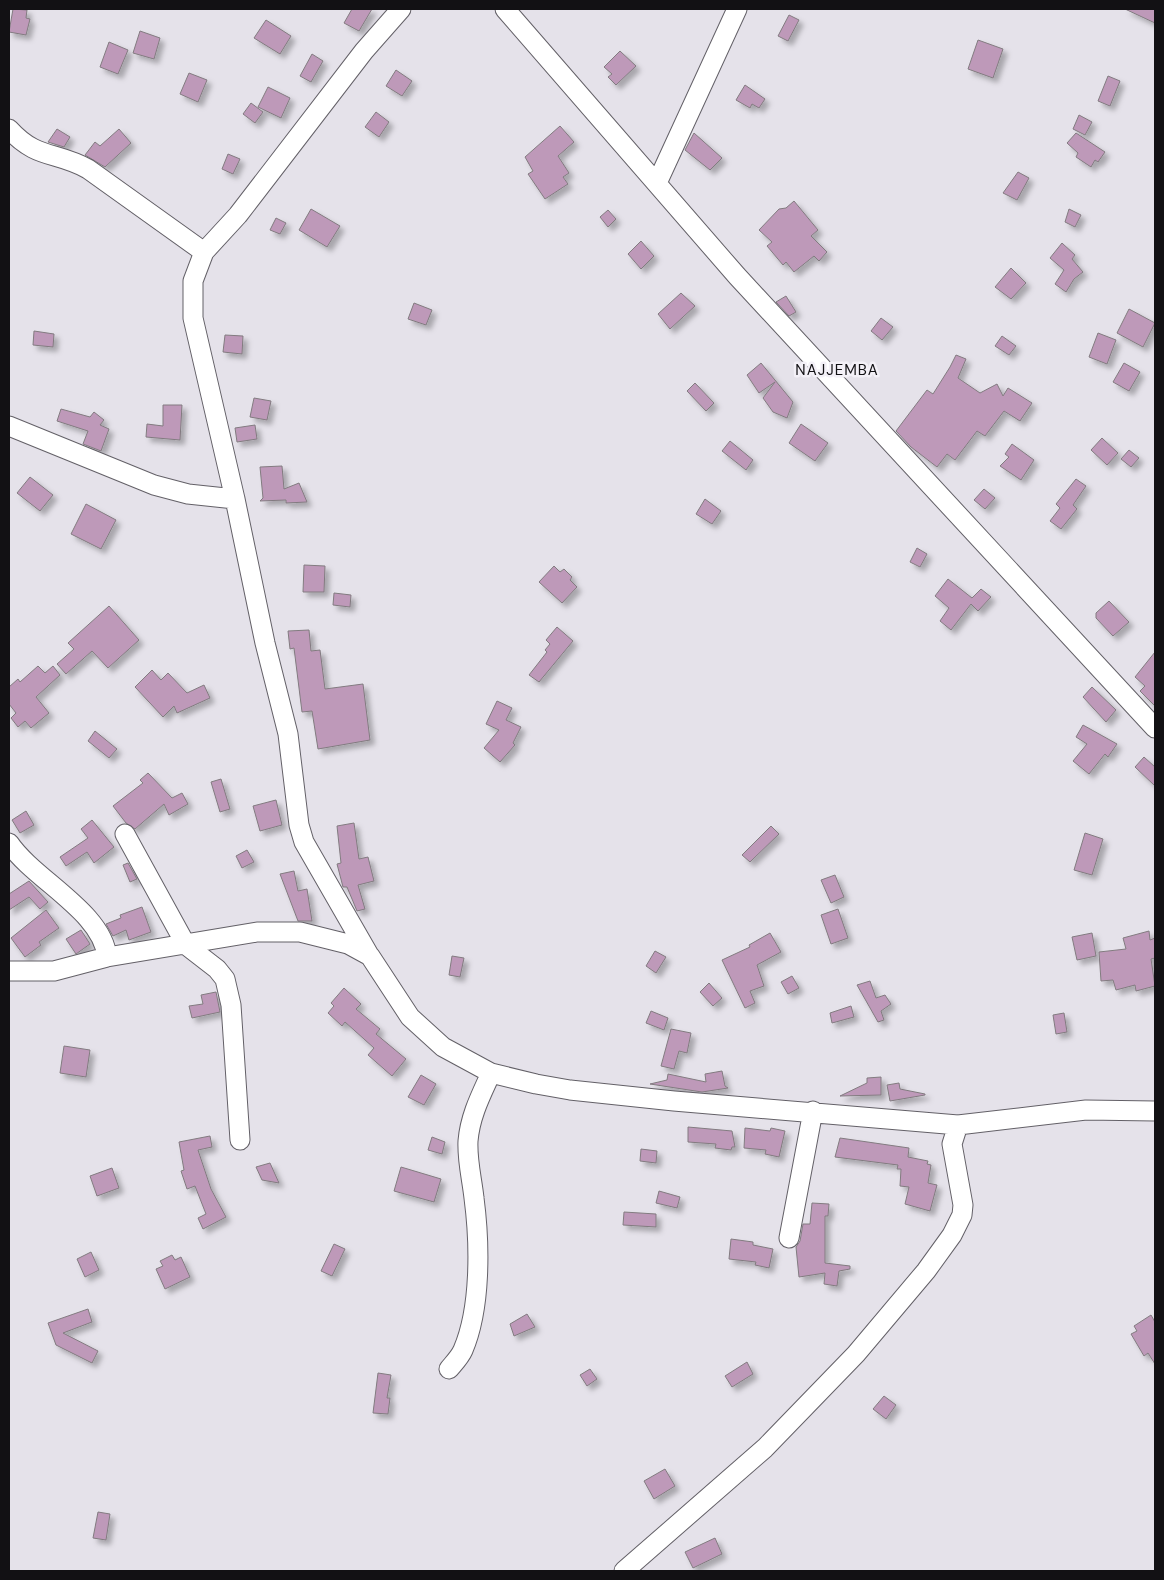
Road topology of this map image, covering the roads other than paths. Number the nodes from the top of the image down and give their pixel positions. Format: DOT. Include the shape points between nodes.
graph roads {
  1 [pos="401,9"];
  2 [pos="505,9"];
  3 [pos="737,9"];
  4 [pos="9,129"];
  5 [pos="657,183"];
  6 [pos="204,252"];
  7 [pos="9,426"];
  8 [pos="235,499"];
  9 [pos="1155,728"];
  10 [pos="125,834"];
  11 [pos="9,844"];
  12 [pos="186,946"];
  13 [pos="370,956"];
  14 [pos="107,958"];
  15 [pos="9,971"];
  16 [pos="491,1072"];
  17 [pos="813,1111"];
  18 [pos="1155,1111"];
  19 [pos="958,1125"];
  20 [pos="240,1140"];
  21 [pos="789,1238"];
  22 [pos="449,1369"];
  23 [pos="624,1571"];
  1 -- 6 [label="street" via="364,50 238,215"];
  2 -- 5 [label="street"];
  3 -- 5 [label="street"];
  4 -- 6 [label="street" via="30,148 88,169"];
  5 -- 9 [label="street" via="737,276"];
  6 -- 8 [label="street" via="193,281 193,318"];
  7 -- 8 [label="street" via="154,485 188,494"];
  8 -- 13 [label="street" via="288,734 299,826 304,842"];
  10 -- 12 [label="street"];
  11 -- 14 [label="street" via="89,920 106,945"];
  12 -- 13 [label="street" via="257,932 300,932 348,944"];
  12 -- 14 [label="street"];
  12 -- 20 [label="street" via="225,979"];
  13 -- 16 [label="street" via="420,1028 456,1055"];
  14 -- 15 [label="street" via="54,970"];
  16 -- 17 [label="street" via="570,1090"];
  16 -- 22 [label="street" via="473,1114 468,1139 477,1230 474,1299 464,1347"];
  17 -- 19 [label="street"];
  17 -- 21 [label="street"];
  18 -- 19 [label="street" via="1086,1110"];
  19 -- 23 [label="street" via="952,1144 963,1204 962,1215 926,1271 856,1354 765,1448"];
}
